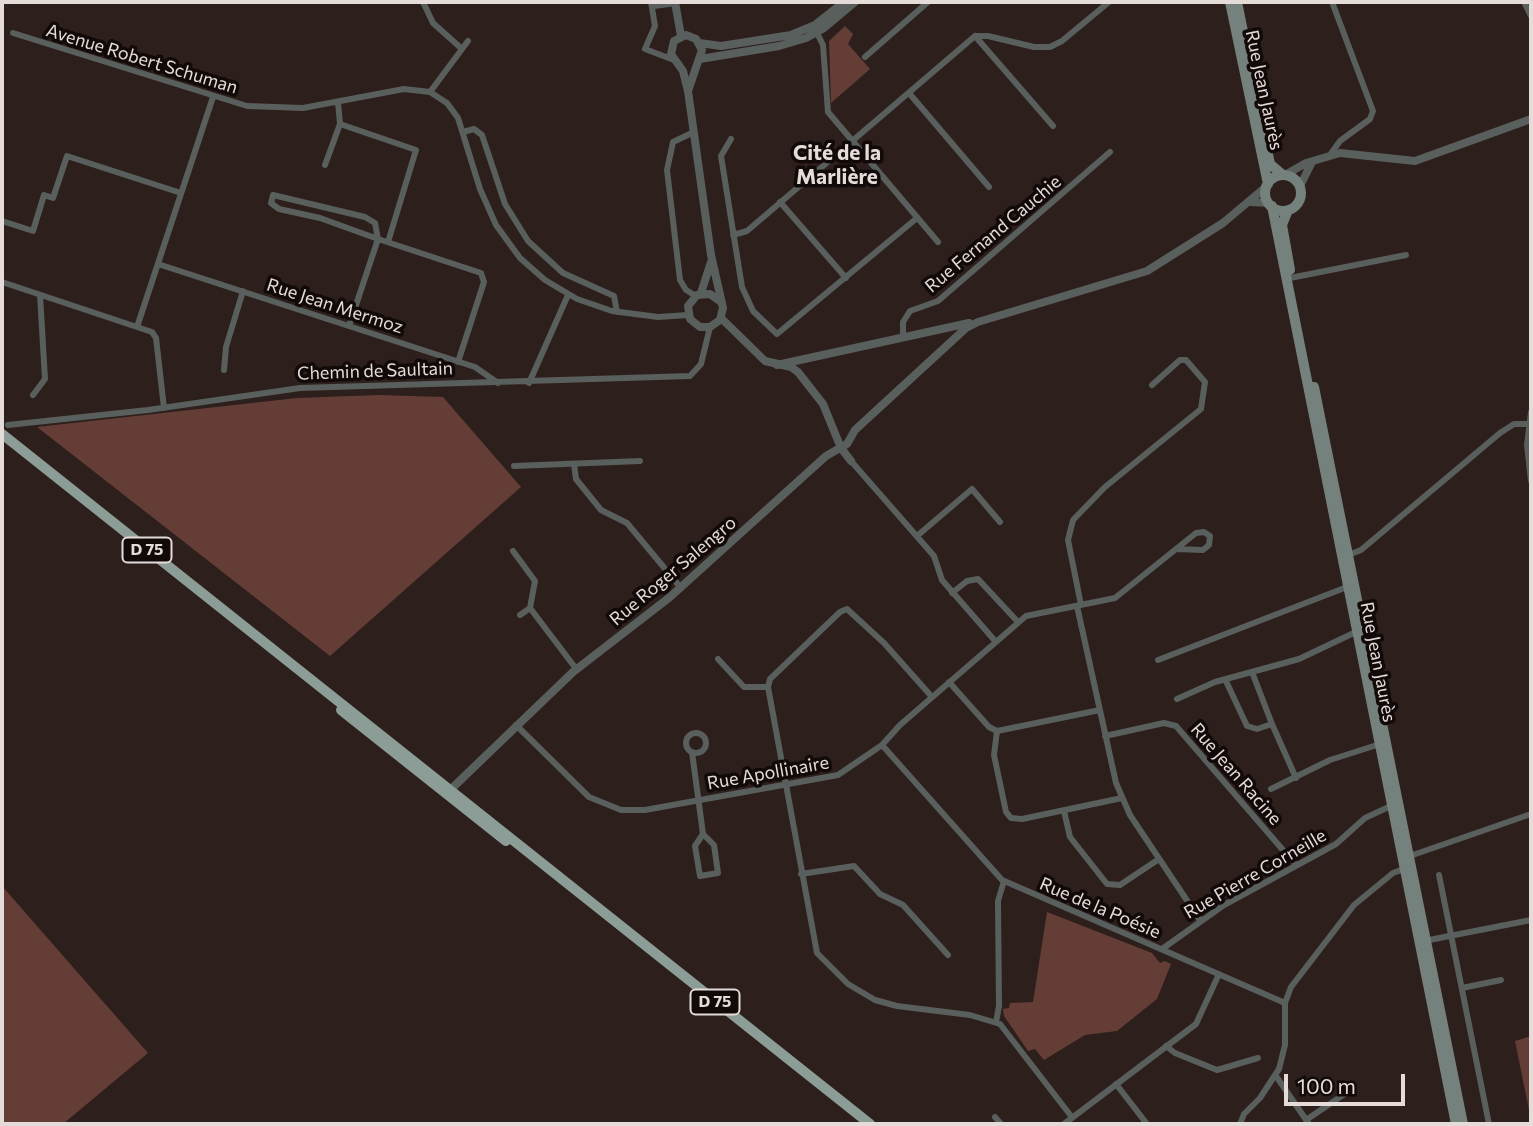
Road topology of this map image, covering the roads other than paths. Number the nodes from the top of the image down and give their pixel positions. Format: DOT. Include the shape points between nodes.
graph roads {
  1 [pos="423,2"];
  2 [pos="675,2"];
  3 [pos="844,2"];
  4 [pos="855,2"];
  5 [pos="928,2"];
  6 [pos="1108,2"];
  7 [pos="1230,2"];
  8 [pos="1237,2"];
  9 [pos="1332,2"];
  10 [pos="1524,2"];
  11 [pos="652,4"];
  12 [pos="1531,16"];
  13 [pos="815,29"];
  14 [pos="13,33"];
  15 [pos="681,36"];
  16 [pos="975,36"];
  17 [pos="468,41"];
  18 [pos="699,43"];
  19 [pos="462,49"];
  20 [pos="865,57"];
  21 [pos="698,61"];
  22 [pos="676,62"];
  23 [pos="688,91"];
  24 [pos="429,93"];
  25 [pos="909,93"];
  26 [pos="213,97"];
  27 [pos="338,102"];
  28 [pos="1531,119"];
  29 [pos="340,124"];
  30 [pos="1053,126"];
  31 [pos="463,132"];
  32 [pos="694,132"];
  33 [pos="731,139"];
  34 [pos="852,142"];
  35 [pos="1110,152"];
  36 [pos="1330,155"];
  37 [pos="1315,160"];
  38 [pos="326,165"];
  39 [pos="1284,175"];
  40 [pos="1268,185"];
  41 [pos="1300,186"];
  42 [pos="989,187"];
  43 [pos="181,193"];
  44 [pos="780,202"];
  45 [pos="1248,204"];
  46 [pos="1270,205"];
  47 [pos="1288,210"];
  48 [pos="917,218"];
  49 [pos="2,221"];
  50 [pos="523,235"];
  51 [pos="733,235"];
  52 [pos="378,239"];
  53 [pos="388,242"];
  54 [pos="937,242"];
  55 [pos="509,245"];
  56 [pos="711,255"];
  57 [pos="1406,255"];
  58 [pos="158,264"];
  59 [pos="846,278"];
  60 [pos="1289,278"];
  61 [pos="2,282"];
  62 [pos="243,291"];
  63 [pos="40,295"];
  64 [pos="568,295"];
  65 [pos="698,295"];
  66 [pos="721,302"];
  67 [pos="617,312"];
  68 [pos="688,315"];
  69 [pos="721,318"];
  70 [pos="978,321"];
  71 [pos="349,326"];
  72 [pos="137,327"];
  73 [pos="710,327"];
  74 [pos="943,330"];
  75 [pos="903,337"];
  76 [pos="949,343"];
  77 [pos="803,359"];
  78 [pos="458,362"];
  79 [pos="777,365"];
  80 [pos="224,370"];
  81 [pos="798,372"];
  82 [pos="499,383"];
  83 [pos="529,383"];
  84 [pos="1152,385"];
  85 [pos="33,395"];
  86 [pos="164,408"];
  87 [pos="1531,412"];
  88 [pos="831,423"];
  89 [pos="1528,424"];
  90 [pos="5,429"];
  91 [pos="853,434"];
  92 [pos="841,448"];
  93 [pos="640,461"];
  94 [pos="850,461"];
  95 [pos="574,464"];
  96 [pos="514,466"];
  97 [pos="1531,481"];
  98 [pos="1000,522"];
  99 [pos="917,537"];
  100 [pos="1177,549"];
  101 [pos="513,551"];
  102 [pos="1344,556"];
  103 [pos="1347,587"];
  104 [pos="681,588"];
  105 [pos="953,593"];
  106 [pos="1079,605"];
  107 [pos="530,608"];
  108 [pos="520,615"];
  109 [pos="1018,622"];
  110 [pos="1359,631"];
  111 [pos="996,642"];
  112 [pos="718,659"];
  113 [pos="1158,660"];
  114 [pos="577,670"];
  115 [pos="1252,672"];
  116 [pos="1225,679"];
  117 [pos="949,682"];
  118 [pos="768,687"];
  119 [pos="932,697"];
  120 [pos="1177,699"];
  121 [pos="1100,710"];
  122 [pos="1272,724"];
  123 [pos="516,725"];
  124 [pos="997,731"];
  125 [pos="1105,736"];
  126 [pos="1382,744"];
  127 [pos="882,745"];
  128 [pos="692,752"];
  129 [pos="1296,778"];
  130 [pos="785,785"];
  131 [pos="1271,789"];
  132 [pos="448,792"];
  133 [pos="1122,799"];
  134 [pos="698,800"];
  135 [pos="1395,805"];
  136 [pos="1064,811"];
  137 [pos="1531,814"];
  138 [pos="703,834"];
  139 [pos="1159,859"];
  140 [pos="1406,863"];
  141 [pos="1295,864"];
  142 [pos="801,874"];
  143 [pos="1439,875"];
  144 [pos="1004,881"];
  145 [pos="1200,920"];
  146 [pos="1531,920"];
  147 [pos="1451,936"];
  148 [pos="1423,942"];
  149 [pos="1162,949"];
  150 [pos="948,955"];
  151 [pos="1219,974"];
  152 [pos="1501,980"];
  153 [pos="1462,988"];
  154 [pos="1285,1003"];
  155 [pos="996,1022"];
  156 [pos="1166,1046"];
  157 [pos="1258,1058"];
  158 [pos="1276,1076"];
  159 [pos="1116,1084"];
  160 [pos="1352,1089"];
  161 [pos="1071,1116"];
  162 [pos="995,1117"];
  163 [pos="1308,1122"];
  164 [pos="870,1124"];
  165 [pos="1001,1124"];
  166 [pos="1064,1124"];
  167 [pos="1147,1124"];
  168 [pos="1240,1124"];
  169 [pos="1456,1124"];
  170 [pos="1463,1124"];
  171 [pos="1489,1124"];
  1 -- 19 [label="street" via="433,23"];
  2 -- 11 [label="street"];
  2 -- 15 [label="street"];
  3 -- 13 [label="street"];
  4 -- 13 [label="street"];
  5 -- 20 [label="street"];
  6 -- 16 [label="street" via="1053,46 1039,48"];
  7 -- 40 [label="main road, Rue Jean Jaurès"];
  8 -- 39 [label="main road, Rue Jean Jaurès" via="1270,164"];
  9 -- 36 [label="street" via="1372,114"];
  10 -- 12 [label="street"];
  11 -- 22 [label="street" via="655,26 645,48"];
  13 -- 18 [label="street" via="721,47"];
  13 -- 21 [label="street" via="785,45"];
  13 -- 34 [label="street" via="823,46 826,110"];
  14 -- 26 [label="street, Avenue Robert Schuman"];
  15 -- 18 [label="street" via="691,36"];
  15 -- 22 [label="street" via="672,46"];
  16 -- 25 [label="street"];
  16 -- 30 [label="street"];
  17 -- 19 [label="street"];
  18 -- 21 [label="street"];
  19 -- 24 [label="street"];
  21 -- 22 [label="street" via="688,66"];
  21 -- 23 [label="street"];
  22 -- 23 [label="street"];
  23 -- 32 [label="street"];
  24 -- 27 [label="street, Avenue Robert Schuman" via="404,89"];
  24 -- 31 [label="street" via="450,107"];
  25 -- 34 [label="street"];
  25 -- 42 [label="street"];
  26 -- 27 [label="street, Avenue Robert Schuman" via="274,108"];
  26 -- 43 [label="street"];
  27 -- 29 [label="street"];
  28 -- 36 [label="street" via="1415,161 1362,153"];
  29 -- 38 [label="street"];
  29 -- 53 [label="street" via="416,150"];
  31 -- 50 [label="street" via="474,129 482,135 503,200"];
  31 -- 55 [label="street" via="488,210"];
  32 -- 56 [label="street"];
  32 -- 65 [label="street" via="673,142 667,170 680,280 686,290"];
  33 -- 51 [label="street" via="721,156"];
  34 -- 44 [label="street"];
  34 -- 48 [label="street"];
  35 -- 75 [label="street, Rue Fernand Cauchie" via="938,301 910,312"];
  36 -- 37 [label="street"];
  37 -- 39 [label="street"];
  37 -- 41 [label="street"];
  39 -- 40 [label="main road"];
  39 -- 41 [label="main road"];
  40 -- 45 [label="street"];
  40 -- 46 [label="main road"];
  41 -- 47 [label="main road" via="1299,201"];
  43 -- 49 [label="street" via="66,156 53,198 44,195 33,231"];
  43 -- 58 [label="street"];
  44 -- 51 [label="street" via="747,231"];
  44 -- 59 [label="street"];
  45 -- 46 [label="street" via="1258,200"];
  45 -- 70 [label="street" via="1141,274"];
  46 -- 47 [label="main road"];
  46 -- 60 [label="main road, Rue Jean Jaurès"];
  47 -- 60 [label="main road, Rue Jean Jaurès" via="1282,225"];
  48 -- 54 [label="street"];
  48 -- 59 [label="street"];
  50 -- 55 [label="street"];
  50 -- 67 [label="street" via="563,273 614,296"];
  51 -- 59 [label="street" via="747,302 779,335"];
  52 -- 52 [label="street" via="375,223 368,218 276,195 271,198 279,209"];
  52 -- 53 [label="street"];
  52 -- 71 [label="street"];
  53 -- 78 [label="street" via="483,275"];
  55 -- 64 [label="street"];
  56 -- 65 [label="street"];
  56 -- 66 [label="street"];
  57 -- 60 [label="street"];
  58 -- 62 [label="street, Rue Jean Mermoz"];
  58 -- 72 [label="street"];
  60 -- 102 [label="main road, Rue Jean Jaurès"];
  61 -- 63 [label="street"];
  62 -- 71 [label="street, Rue Jean Mermoz"];
  62 -- 80 [label="street"];
  63 -- 72 [label="street"];
  63 -- 85 [label="street" via="45,376"];
  64 -- 67 [label="street"];
  64 -- 83 [label="street"];
  65 -- 66 [label="street" via="712,294"];
  65 -- 68 [label="street" via="689,304"];
  66 -- 69 [label="street"];
  67 -- 68 [label="street"];
  68 -- 73 [label="street" via="696,325"];
  69 -- 73 [label="street"];
  69 -- 79 [label="street" via="761,359"];
  70 -- 74 [label="street"];
  70 -- 76 [label="street"];
  71 -- 78 [label="street, Rue Jean Mermoz"];
  72 -- 86 [label="street" via="156,338"];
  73 -- 83 [label="street, Chemin de Saultain" via="701,364 690,376"];
  74 -- 75 [label="street"];
  74 -- 76 [label="street"];
  75 -- 77 [label="street"];
  76 -- 91 [label="street"];
  77 -- 79 [label="street"];
  77 -- 81 [label="street"];
  78 -- 82 [label="street, Rue Jean Mermoz" via="482,370"];
  79 -- 81 [label="street"];
  81 -- 88 [label="street" via="823,404"];
  82 -- 83 [label="street, Chemin de Saultain"];
  82 -- 86 [label="street, Chemin de Saultain" via="300,388"];
  84 -- 106 [label="street" via="1180,360 1186,360 1205,382 1201,409 1105,487 1073,520 1068,540"];
  86 -- 90 [label="street, Chemin de Saultain"];
  87 -- 89 [label="street"];
  88 -- 91 [label="street"];
  88 -- 92 [label="street"];
  89 -- 97 [label="street"];
  89 -- 102 [label="street" via="1514,424 1500,433 1361,550"];
  90 -- 132 [label="main road, D 75"];
  91 -- 92 [label="street, Rue Roger Salengro"];
  91 -- 94 [label="street"];
  92 -- 94 [label="street"];
  92 -- 104 [label="street, Rue Roger Salengro"];
  93 -- 95 [label="street"];
  94 -- 99 [label="street"];
  95 -- 96 [label="street"];
  95 -- 104 [label="street" via="576,479 601,510 627,523"];
  98 -- 99 [label="street" via="972,489"];
  99 -- 105 [label="street" via="934,556 940,577"];
  100 -- 100 [label="street, Rue Apollinaire" via="1197,531 1210,536 1203,550"];
  100 -- 106 [label="street, Rue Apollinaire" via="1118,597"];
  101 -- 107 [label="street" via="535,579"];
  102 -- 103 [label="main road, Rue Jean Jaurès"];
  102 -- 110 [label="main road, Rue Jean Jaurès"];
  103 -- 110 [label="main road, Rue Jean Jaurès"];
  103 -- 113 [label="street"];
  104 -- 114 [label="street, Rue Roger Salengro"];
  105 -- 109 [label="street" via="967,581 978,579"];
  105 -- 111 [label="street"];
  106 -- 109 [label="street, Rue Apollinaire" via="1032,614"];
  106 -- 121 [label="street"];
  107 -- 108 [label="street"];
  107 -- 114 [label="street"];
  109 -- 111 [label="street, Rue Apollinaire"];
  110 -- 115 [label="street" via="1302,658"];
  110 -- 126 [label="main road, Rue Jean Jaurès"];
  111 -- 117 [label="street, Rue Apollinaire"];
  112 -- 118 [label="street" via="744,687"];
  114 -- 123 [label="street, Rue Roger Salengro"];
  115 -- 116 [label="street"];
  115 -- 122 [label="street"];
  116 -- 120 [label="street"];
  116 -- 122 [label="street" via="1247,726 1257,729"];
  117 -- 119 [label="street, Rue Apollinaire"];
  117 -- 124 [label="street"];
  118 -- 119 [label="street" via="776,670 847,609"];
  118 -- 130 [label="street"];
  119 -- 127 [label="street, Rue Apollinaire"];
  121 -- 124 [label="street"];
  121 -- 125 [label="street"];
  122 -- 129 [label="street"];
  123 -- 132 [label="street, Rue Roger Salengro"];
  123 -- 134 [label="street, Rue Apollinaire" via="602,805 631,811"];
  124 -- 136 [label="street" via="994,755 1007,814 1019,820"];
  125 -- 133 [label="street"];
  125 -- 141 [label="street, Rue Jean Racine" via="1160,723 1176,726"];
  126 -- 129 [label="street" via="1330,760"];
  126 -- 135 [label="main road, Rue Jean Jaurès"];
  127 -- 130 [label="street, Rue Apollinaire" via="841,774"];
  127 -- 144 [label="street, Rue de la Poésie"];
  128 -- 134 [label="street"];
  129 -- 131 [label="street"];
  130 -- 134 [label="street, Rue Apollinaire"];
  130 -- 142 [label="street"];
  132 -- 164 [label="main road, D 75"];
  133 -- 136 [label="street"];
  133 -- 139 [label="street"];
  134 -- 138 [label="street"];
  135 -- 140 [label="main road, Rue Jean Jaurès"];
  135 -- 141 [label="street, Rue Pierre Corneille" via="1365,817 1336,844"];
  136 -- 139 [label="street" via="1070,837 1107,884 1120,885"];
  137 -- 140 [label="street"];
  138 -- 138 [label="street" via="695,846 701,876 718,873 714,845"];
  139 -- 145 [label="street"];
  140 -- 148 [label="main road, Rue Jean Jaurès"];
  140 -- 154 [label="street" via="1354,905 1293,984"];
  141 -- 145 [label="street, Rue Pierre Corneille"];
  142 -- 150 [label="street" via="853,865 880,894 904,905"];
  142 -- 155 [label="street" via="817,953 848,985 887,1004"];
  143 -- 147 [label="street"];
  144 -- 149 [label="street, Rue de la Poésie"];
  144 -- 155 [label="street" via="998,901"];
  145 -- 149 [label="street, Rue Pierre Corneille"];
  146 -- 147 [label="street"];
  147 -- 148 [label="street"];
  147 -- 153 [label="street"];
  148 -- 169 [label="main road, Rue Jean Jaurès"];
  148 -- 170 [label="main road, Rue Jean Jaurès"];
  149 -- 151 [label="street, Rue de la Poésie"];
  151 -- 154 [label="street, Rue de la Poésie"];
  151 -- 156 [label="street" via="1197,1021"];
  152 -- 153 [label="street"];
  153 -- 171 [label="street"];
  154 -- 158 [label="street" via="1285,1045"];
  155 -- 161 [label="street"];
  156 -- 157 [label="street" via="1221,1070"];
  156 -- 159 [label="street"];
  158 -- 163 [label="street"];
  158 -- 168 [label="street"];
  159 -- 161 [label="street"];
  159 -- 167 [label="street"];
  160 -- 163 [label="street"];
  161 -- 166 [label="street"];
  162 -- 165 [label="street"];
}
